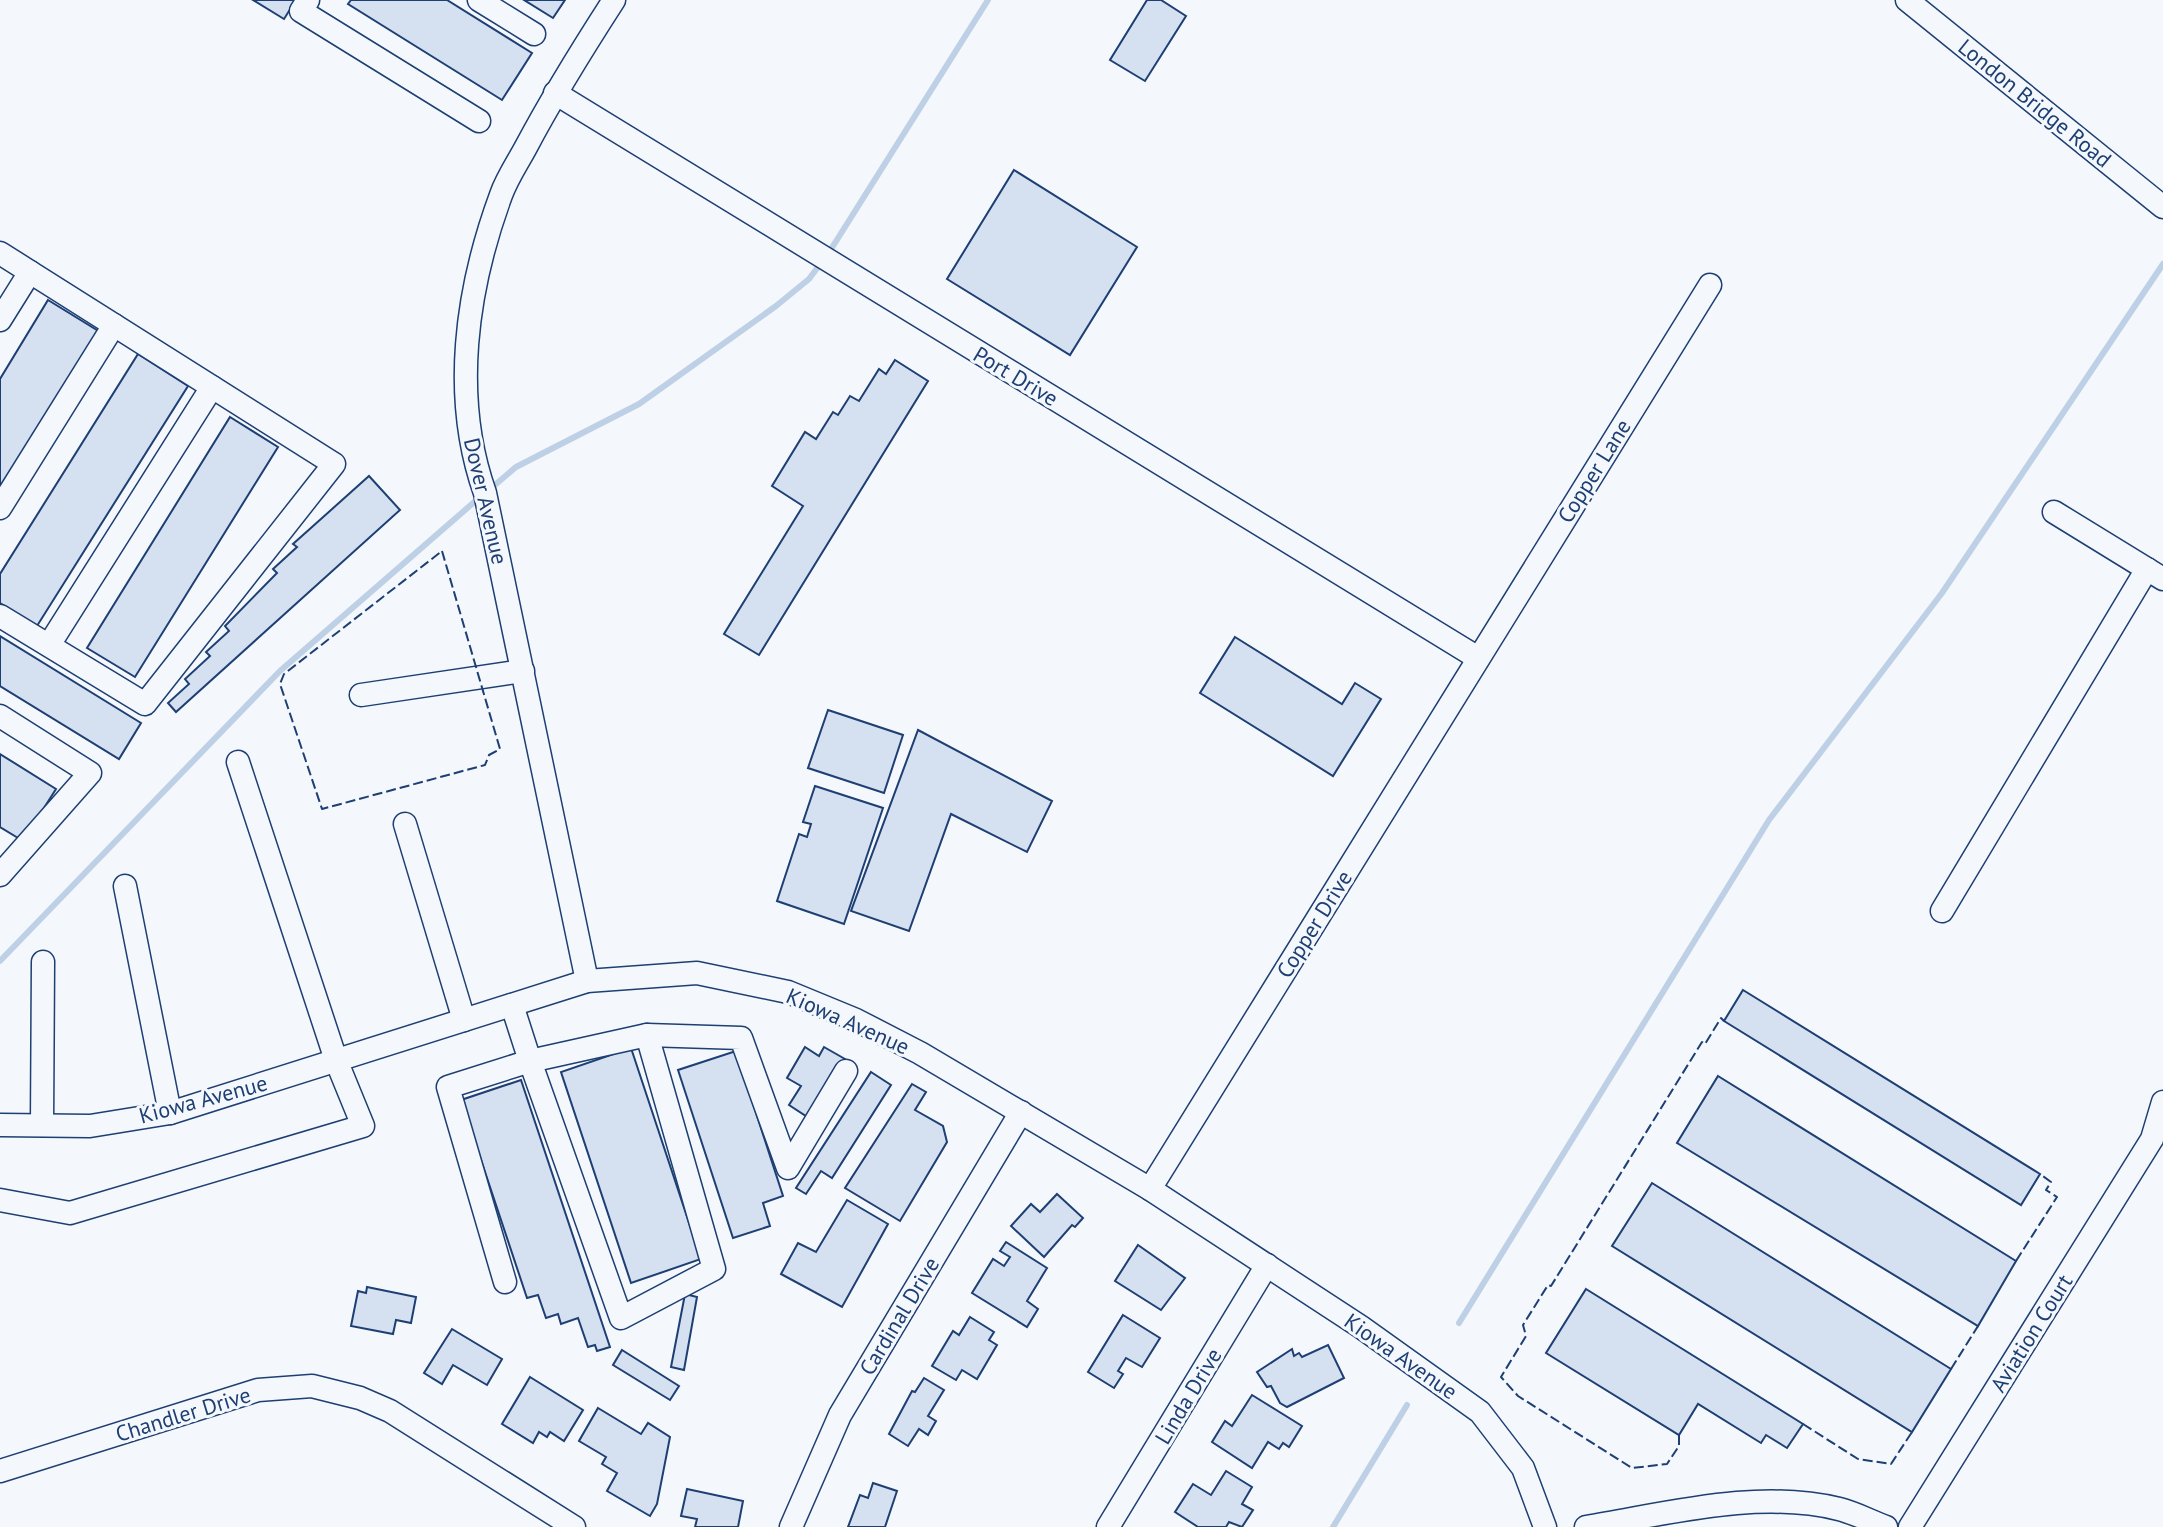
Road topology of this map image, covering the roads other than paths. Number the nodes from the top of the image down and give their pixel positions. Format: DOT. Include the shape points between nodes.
graph roads {
  1 [pos="308,0"];
  2 [pos="479,0"];
  3 [pos="614,0"];
  4 [pos="1907,0"];
  5 [pos="534,34"];
  6 [pos="555,93"];
  7 [pos="479,121"];
  8 [pos="2163,207"];
  9 [pos="0,253"];
  10 [pos="30,272"];
  11 [pos="1710,285"];
  12 [pos="0,320"];
  13 [pos="114,325"];
  14 [pos="212,387"];
  15 [pos="0,508"];
  16 [pos="2054,512"];
  17 [pos="2155,574"];
  18 [pos="0,616"];
  19 [pos="49,645"];
  20 [pos="1478,658"];
  21 [pos="523,671"];
  22 [pos="361,695"];
  23 [pos="0,716"];
  24 [pos="238,762"];
  25 [pos="405,824"];
  26 [pos="4,864"];
  27 [pos="125,886"];
  28 [pos="1942,911"];
  29 [pos="43,962"];
  30 [pos="587,981"];
  31 [pos="512,1005"];
  32 [pos="464,1020"];
  33 [pos="647,1035"];
  34 [pos="336,1060"];
  35 [pos="530,1061"];
  36 [pos="846,1071"];
  37 [pos="2163,1102"];
  38 [pos="1021,1112"];
  39 [pos="170,1113"];
  40 [pos="0,1125"];
  41 [pos="42,1125"];
  42 [pos="1150,1189"];
  43 [pos="0,1200"];
  44 [pos="1267,1265"];
  45 [pos="505,1282"];
  46 [pos="0,1471"];
  47 [pos="574,1527"];
  48 [pos="791,1527"];
  49 [pos="1108,1527"];
  50 [pos="1545,1527"];
  51 [pos="1586,1527"];
  52 [pos="1886,1527"];
  53 [pos="1910,1527"];
  1 -- 7 [label="street" via="301,11"];
  2 -- 5 [label="street"];
  3 -- 6 [label="street, Dover Avenue"];
  4 -- 8 [label="street, London Bridge Road"];
  6 -- 20 [label="street, Port Drive"];
  6 -- 21 [label="street, Dover Avenue" via="501,194 473,291 464,381 472,457 485,493"];
  9 -- 10 [label="street"];
  10 -- 12 [label="street"];
  10 -- 13 [label="street"];
  11 -- 20 [label="street, Copper Lane"];
  13 -- 14 [label="street"];
  13 -- 15 [label="street"];
  14 -- 19 [label="street"];
  14 -- 19 [label="street" via="334,464 145,704"];
  16 -- 17 [label="street"];
  17 -- 28 [label="street"];
  18 -- 19 [label="street"];
  20 -- 42 [label="street, Copper Drive"];
  21 -- 22 [label="street"];
  21 -- 30 [label="street, Dover Avenue"];
  23 -- 26 [label="street" via="90,773"];
  24 -- 34 [label="street"];
  25 -- 32 [label="street"];
  27 -- 39 [label="street"];
  29 -- 41 [label="street"];
  30 -- 31 [label="street, Kiowa Avenue"];
  30 -- 38 [label="street, Kiowa Avenue" via="697,973 788,992 856,1020"];
  31 -- 32 [label="street, Kiowa Avenue"];
  31 -- 35 [label="street"];
  32 -- 34 [label="street, Kiowa Avenue"];
  33 -- 35 [label="street"];
  33 -- 35 [label="street" via="714,1269 621,1318"];
  33 -- 36 [label="street" via="741,1038 788,1168"];
  34 -- 39 [label="street, Kiowa Avenue"];
  34 -- 43 [label="street" via="363,1126 70,1213"];
  35 -- 45 [label="street" via="448,1087"];
  37 -- 53 [label="street, Aviation Court" via="2152,1139"];
  38 -- 42 [label="street, Kiowa Avenue"];
  38 -- 48 [label="street, Cardinal Drive" via="840,1415"];
  39 -- 41 [label="street, Kiowa Avenue" via="90,1126"];
  40 -- 41 [label="street, Kiowa Avenue"];
  42 -- 44 [label="street, Kiowa Avenue"];
  44 -- 49 [label="street, Linda Drive"];
  44 -- 50 [label="street, Kiowa Avenue" via="1480,1412 1523,1468"];
  46 -- 47 [label="street, Chandler Drive" via="258,1390 312,1386 390,1411"];
  51 -- 52 [label="street" via="1716,1506 1771,1503 1838,1509"];
}
